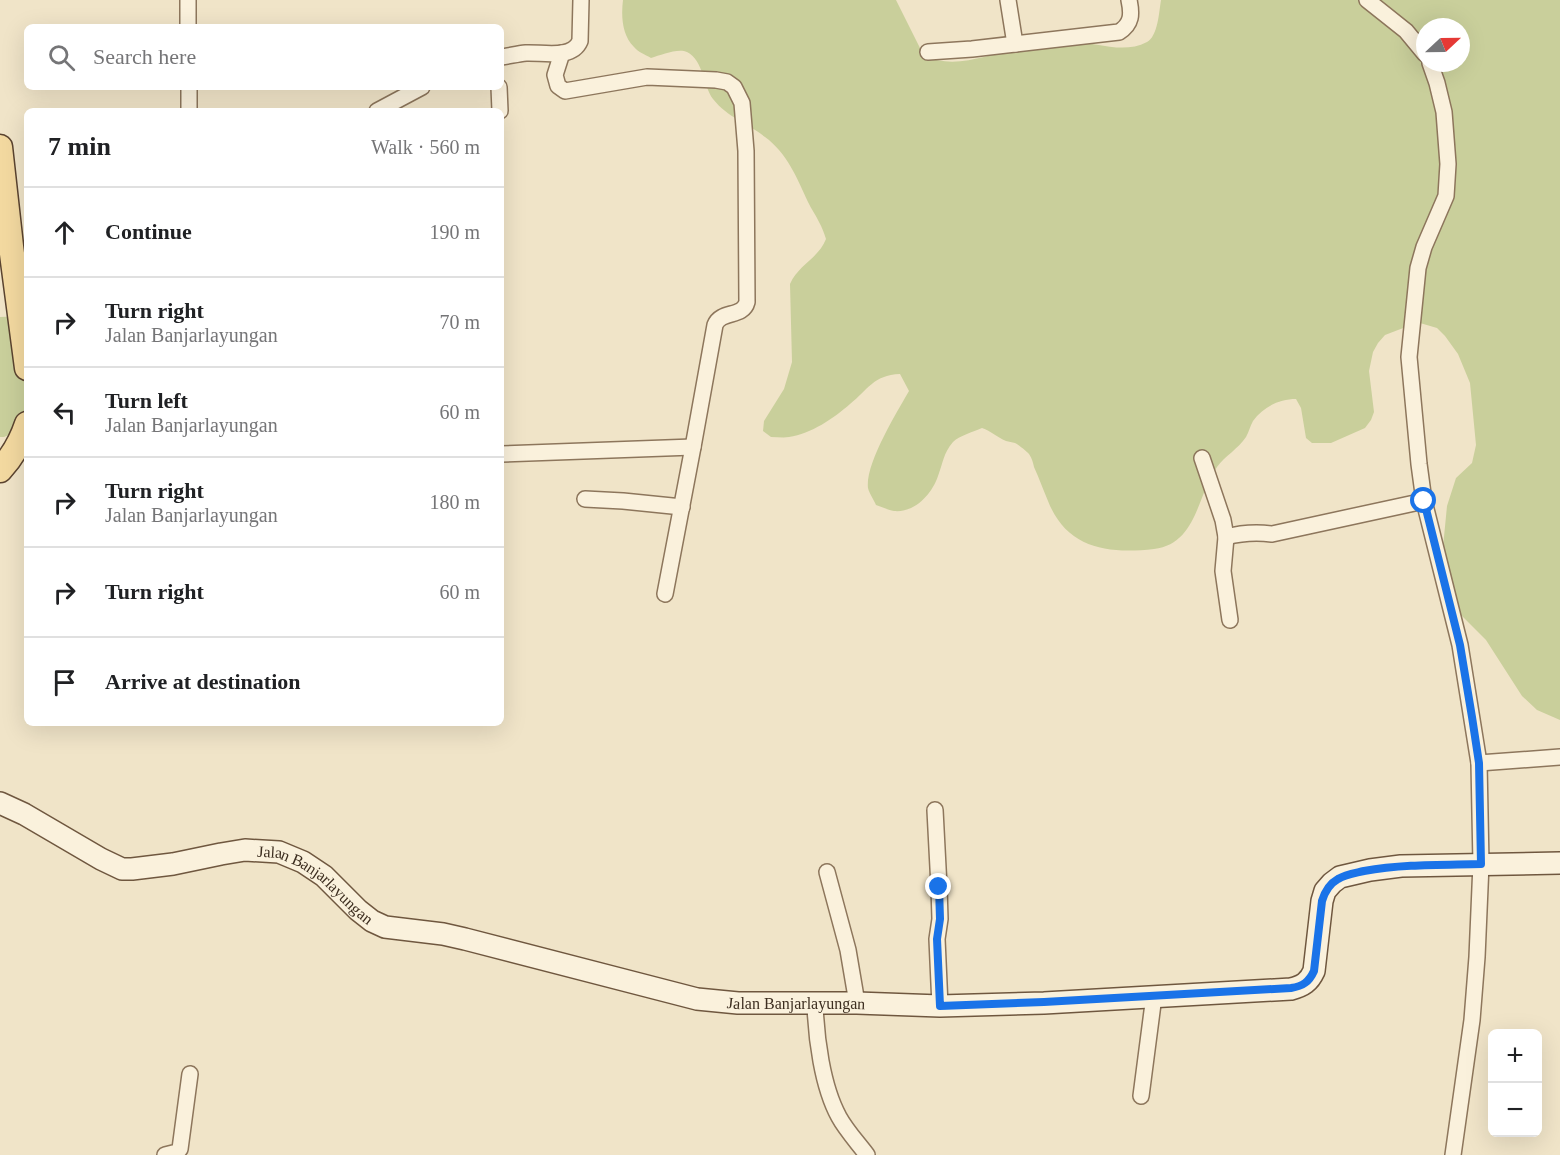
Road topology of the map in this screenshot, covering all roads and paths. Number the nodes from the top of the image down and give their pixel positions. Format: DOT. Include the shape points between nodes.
graph roads {
  1 [pos="188,0"];
  2 [pos="580,0"];
  3 [pos="1008,0"];
  4 [pos="1129,0"];
  5 [pos="1367,0"];
  6 [pos="188,24"];
  7 [pos="1416,43"];
  8 [pos="1015,44"];
  9 [pos="928,52"];
  10 [pos="562,53"];
  11 [pos="504,56"];
  12 [pos="1433,72"];
  13 [pos="189,90"];
  14 [pos="416,90"];
  15 [pos="499,90"];
  16 [pos="189,108"];
  17 [pos="384,108"];
  18 [pos="500,108"];
  19 [pos="0,147"];
  20 [pos="19,243"];
  21 [pos="24,321"];
  22 [pos="24,433"];
  23 [pos="693,447"];
  24 [pos="504,454"];
  25 [pos="1202,458"];
  26 [pos="0,470"];
  27 [pos="585,499"];
  28 [pos="1424,501"];
  29 [pos="682,507"];
  30 [pos="1226,537"];
  31 [pos="665,594"];
  32 [pos="1230,620"];
  33 [pos="1560,757"];
  34 [pos="1479,763"];
  35 [pos="0,803"];
  36 [pos="935,810"];
  37 [pos="1560,863"];
  38 [pos="1481,864"];
  39 [pos="827,872"];
  40 [pos="1154,996"];
  41 [pos="815,1003"];
  42 [pos="857,1003"];
  43 [pos="940,1006"];
  44 [pos="190,1074"];
  45 [pos="1142,1096"];
  46 [pos="165,1155"];
  47 [pos="867,1155"];
  48 [pos="1453,1155"];
  1 -- 6 [label="street"];
  2 -- 10 [label="street" via="580,41 575,49"];
  3 -- 8 [label="street"];
  4 -- 8 [label="street" via="1130,21 1120,31"];
  5 -- 7 [label="street"];
  8 -- 9 [label="street"];
  10 -- 11 [label="street"];
  10 -- 23 [label="street" via="555,75 558,86 565,91 647,77 716,80 734,87 742,103 747,302 743,310 716,321"];
  12 -- 28 [label="street" via="1444,112 1446,196 1418,268 1409,357"];
  13 -- 16 [label="street"];
  14 -- 17 [label="street"];
  15 -- 18 [label="street"];
  19 -- 20 [label="main road"];
  20 -- 21 [label="main road"];
  22 -- 26 [label="main road"];
  23 -- 24 [label="street"];
  23 -- 29 [label="street"];
  25 -- 30 [label="street"];
  27 -- 29 [label="street"];
  28 -- 30 [label="street" via="1272,534"];
  28 -- 34 [label="street" via="1460,645"];
  29 -- 31 [label="street"];
  30 -- 32 [label="street" via="1222,572"];
  33 -- 34 [label="street"];
  34 -- 38 [label="street"];
  35 -- 41 [label="street, Jalan Banjarlayungan" via="122,868 173,864 244,850 279,852 324,876 358,910 385,927 465,939 697,999"];
  36 -- 43 [label="street"];
  37 -- 38 [label="street, Jalan Banjarlayungan"];
  38 -- 40 [label="street, Jalan Banjarlayungan" via="1401,866 1340,877 1325,891 1314,971 1302,986"];
  38 -- 48 [label="street" via="1473,1020"];
  39 -- 42 [label="street"];
  40 -- 43 [label="street, Jalan Banjarlayungan"];
  40 -- 45 [label="street"];
  41 -- 42 [label="street, Jalan Banjarlayungan"];
  41 -- 47 [label="street" via="816,1032 827,1088 841,1120"];
  42 -- 43 [label="street, Jalan Banjarlayungan"];
  44 -- 46 [label="street" via="180,1149"];
}
